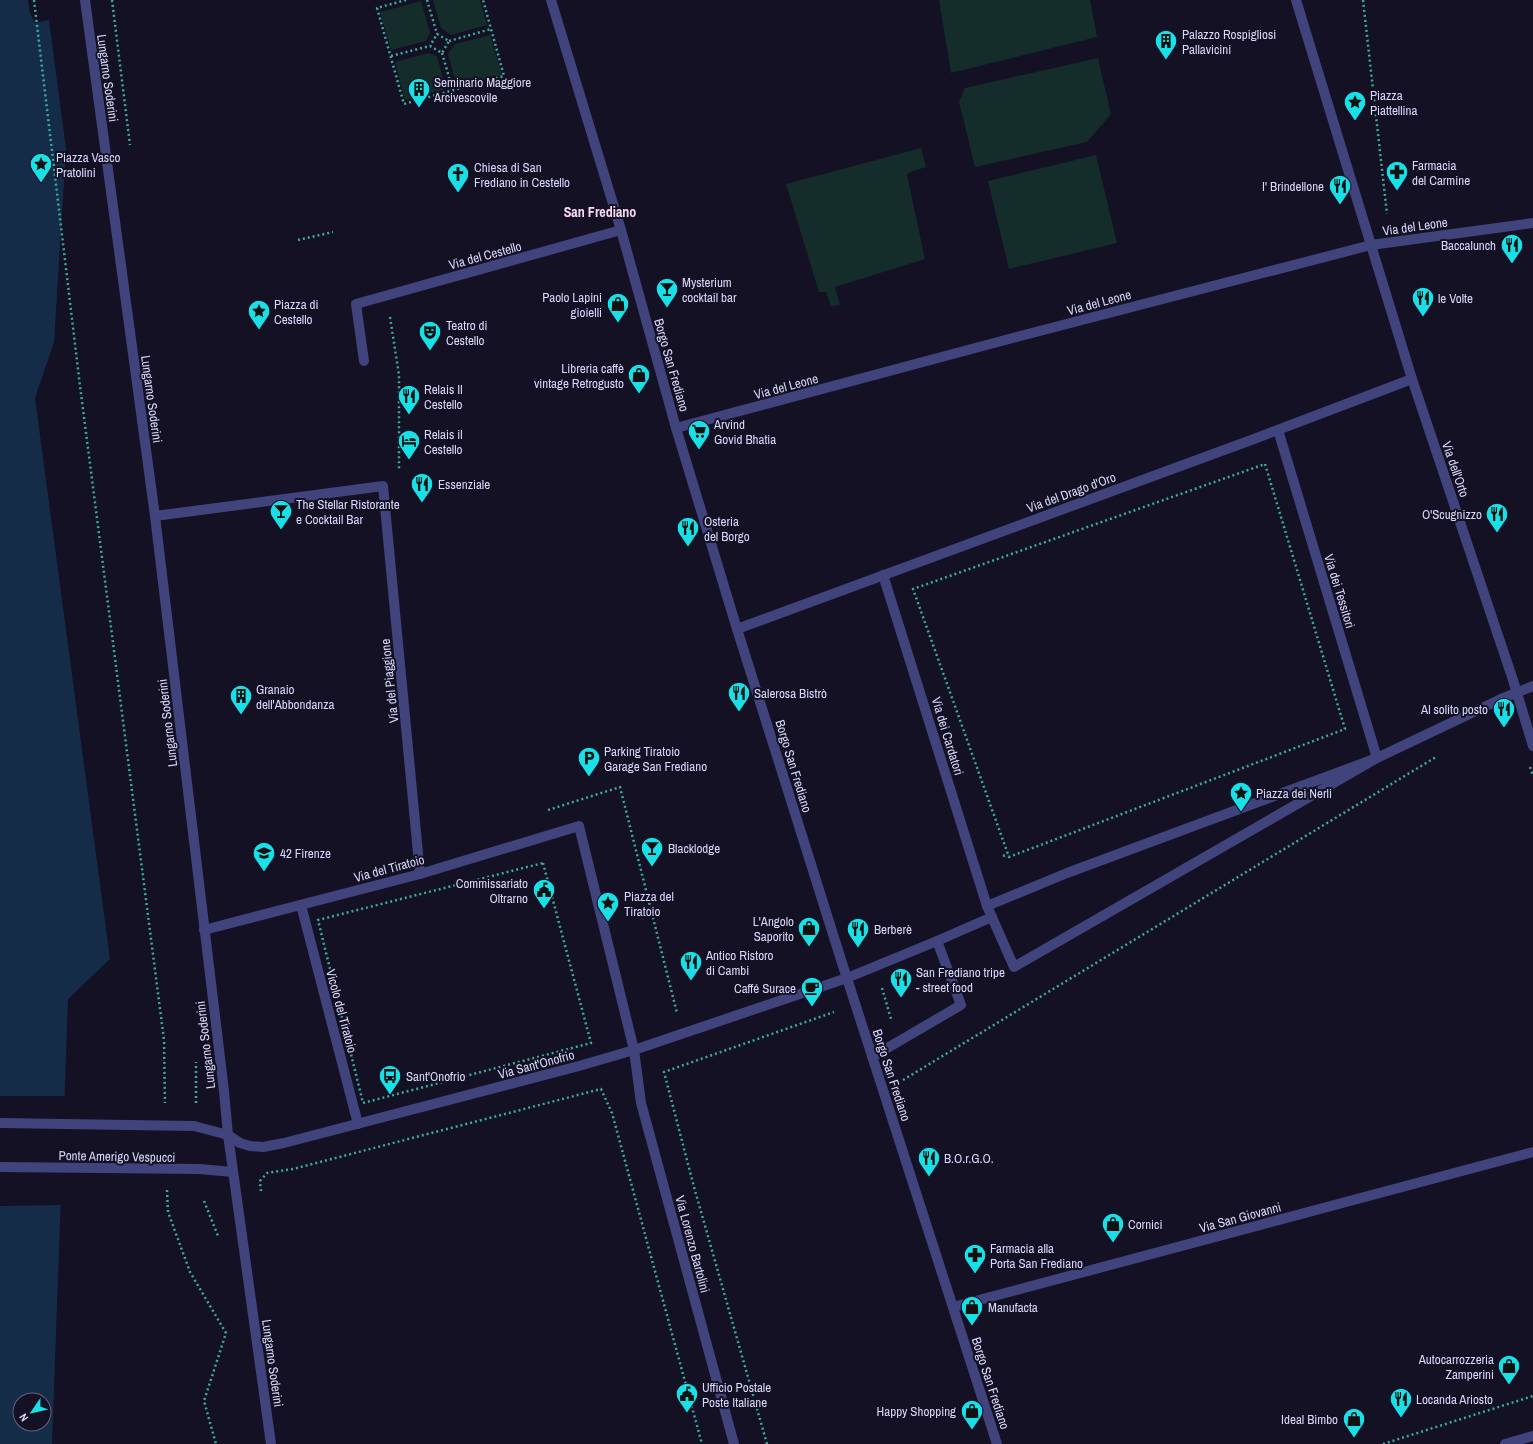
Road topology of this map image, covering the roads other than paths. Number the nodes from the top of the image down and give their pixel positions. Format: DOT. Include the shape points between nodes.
graph roads {
  1 [pos="85,0"];
  2 [pos="551,0"];
  3 [pos="1296,0"];
  4 [pos="1533,223"];
  5 [pos="621,230"];
  6 [pos="1371,245"];
  7 [pos="364,361"];
  8 [pos="1412,379"];
  9 [pos="676,428"];
  10 [pos="1278,430"];
  11 [pos="155,516"];
  12 [pos="883,575"];
  13 [pos="737,628"];
  14 [pos="1533,686"];
  15 [pos="1517,692"];
  16 [pos="1533,746"];
  17 [pos="1377,758"];
  18 [pos="420,874"];
  19 [pos="301,905"];
  20 [pos="987,906"];
  21 [pos="992,917"];
  22 [pos="204,930"];
  23 [pos="937,941"];
  24 [pos="847,978"];
  25 [pos="634,1050"];
  26 [pos="872,1057"];
  27 [pos="0,1123"];
  28 [pos="358,1124"];
  29 [pos="228,1135"];
  30 [pos="1533,1152"];
  31 [pos="0,1167"];
  32 [pos="233,1172"];
  33 [pos="953,1307"];
  34 [pos="1533,1436"];
  35 [pos="271,1444"];
  36 [pos="734,1444"];
  37 [pos="997,1444"];
  38 [pos="1505,1444"];
  1 -- 11 [label="street, Lungarno Soderini"];
  2 -- 5 [label="street, Borgo San Frediano"];
  3 -- 6 [label="street"];
  4 -- 6 [label="street, Via del Leone"];
  5 -- 7 [label="street, Via del Cestello" via="356,304"];
  5 -- 9 [label="street, Borgo San Frediano"];
  6 -- 8 [label="street, Via dell'Orto"];
  6 -- 9 [label="street, Via del Leone"];
  8 -- 10 [label="street, Via del Drago d'Oro"];
  8 -- 15 [label="street, Via dell'Orto"];
  9 -- 13 [label="street, Borgo San Frediano"];
  10 -- 12 [label="street, Via del Drago d'Oro"];
  10 -- 17 [label="street, Via dei Tessitori"];
  11 -- 18 [label="street, Via del Piaggione" via="383,486"];
  11 -- 22 [label="street, Lungarno Soderini"];
  12 -- 13 [label="street, Via del Drago d'Oro"];
  12 -- 20 [label="street, Via dei Cardatori"];
  13 -- 24 [label="street, Borgo San Frediano"];
  14 -- 15 [label="street"];
  15 -- 16 [label="street, Via dell'Orto"];
  15 -- 17 [label="street"];
  17 -- 20 [label="street"];
  17 -- 21 [label="street" via="1014,967"];
  18 -- 19 [label="street, Via del Tiratoio"];
  18 -- 25 [label="street, Via del Tiratoio" via="579,826"];
  19 -- 22 [label="street, Via del Tiratoio"];
  19 -- 28 [label="street, Vicolo del Tiratoio"];
  20 -- 21 [label="street"];
  21 -- 23 [label="street"];
  22 -- 29 [label="street, Lungarno Soderini"];
  23 -- 24 [label="street"];
  23 -- 26 [label="street" via="961,1005"];
  24 -- 25 [label="street, Via Sant'Onofrio"];
  24 -- 26 [label="street, Borgo San Frediano"];
  25 -- 28 [label="street, Via Sant'Onofrio"];
  25 -- 36 [label="street, Via Lorenzo Bartolini" via="641,1103"];
  26 -- 33 [label="street, Borgo San Frediano"];
  27 -- 29 [label="street, bridge" via="194,1126"];
  28 -- 29 [label="street, Via Sant'Onofrio" via="263,1147 240,1143"];
  29 -- 32 [label="street, Lungarno Soderini"];
  30 -- 33 [label="street, Via San Giovanni"];
  31 -- 32 [label="street, Ponte Amerigo Vespucci, bridge" via="199,1169"];
  32 -- 35 [label="street, Lungarno Soderini"];
  33 -- 37 [label="street, Borgo San Frediano"];
  34 -- 38 [label="street"];
}
